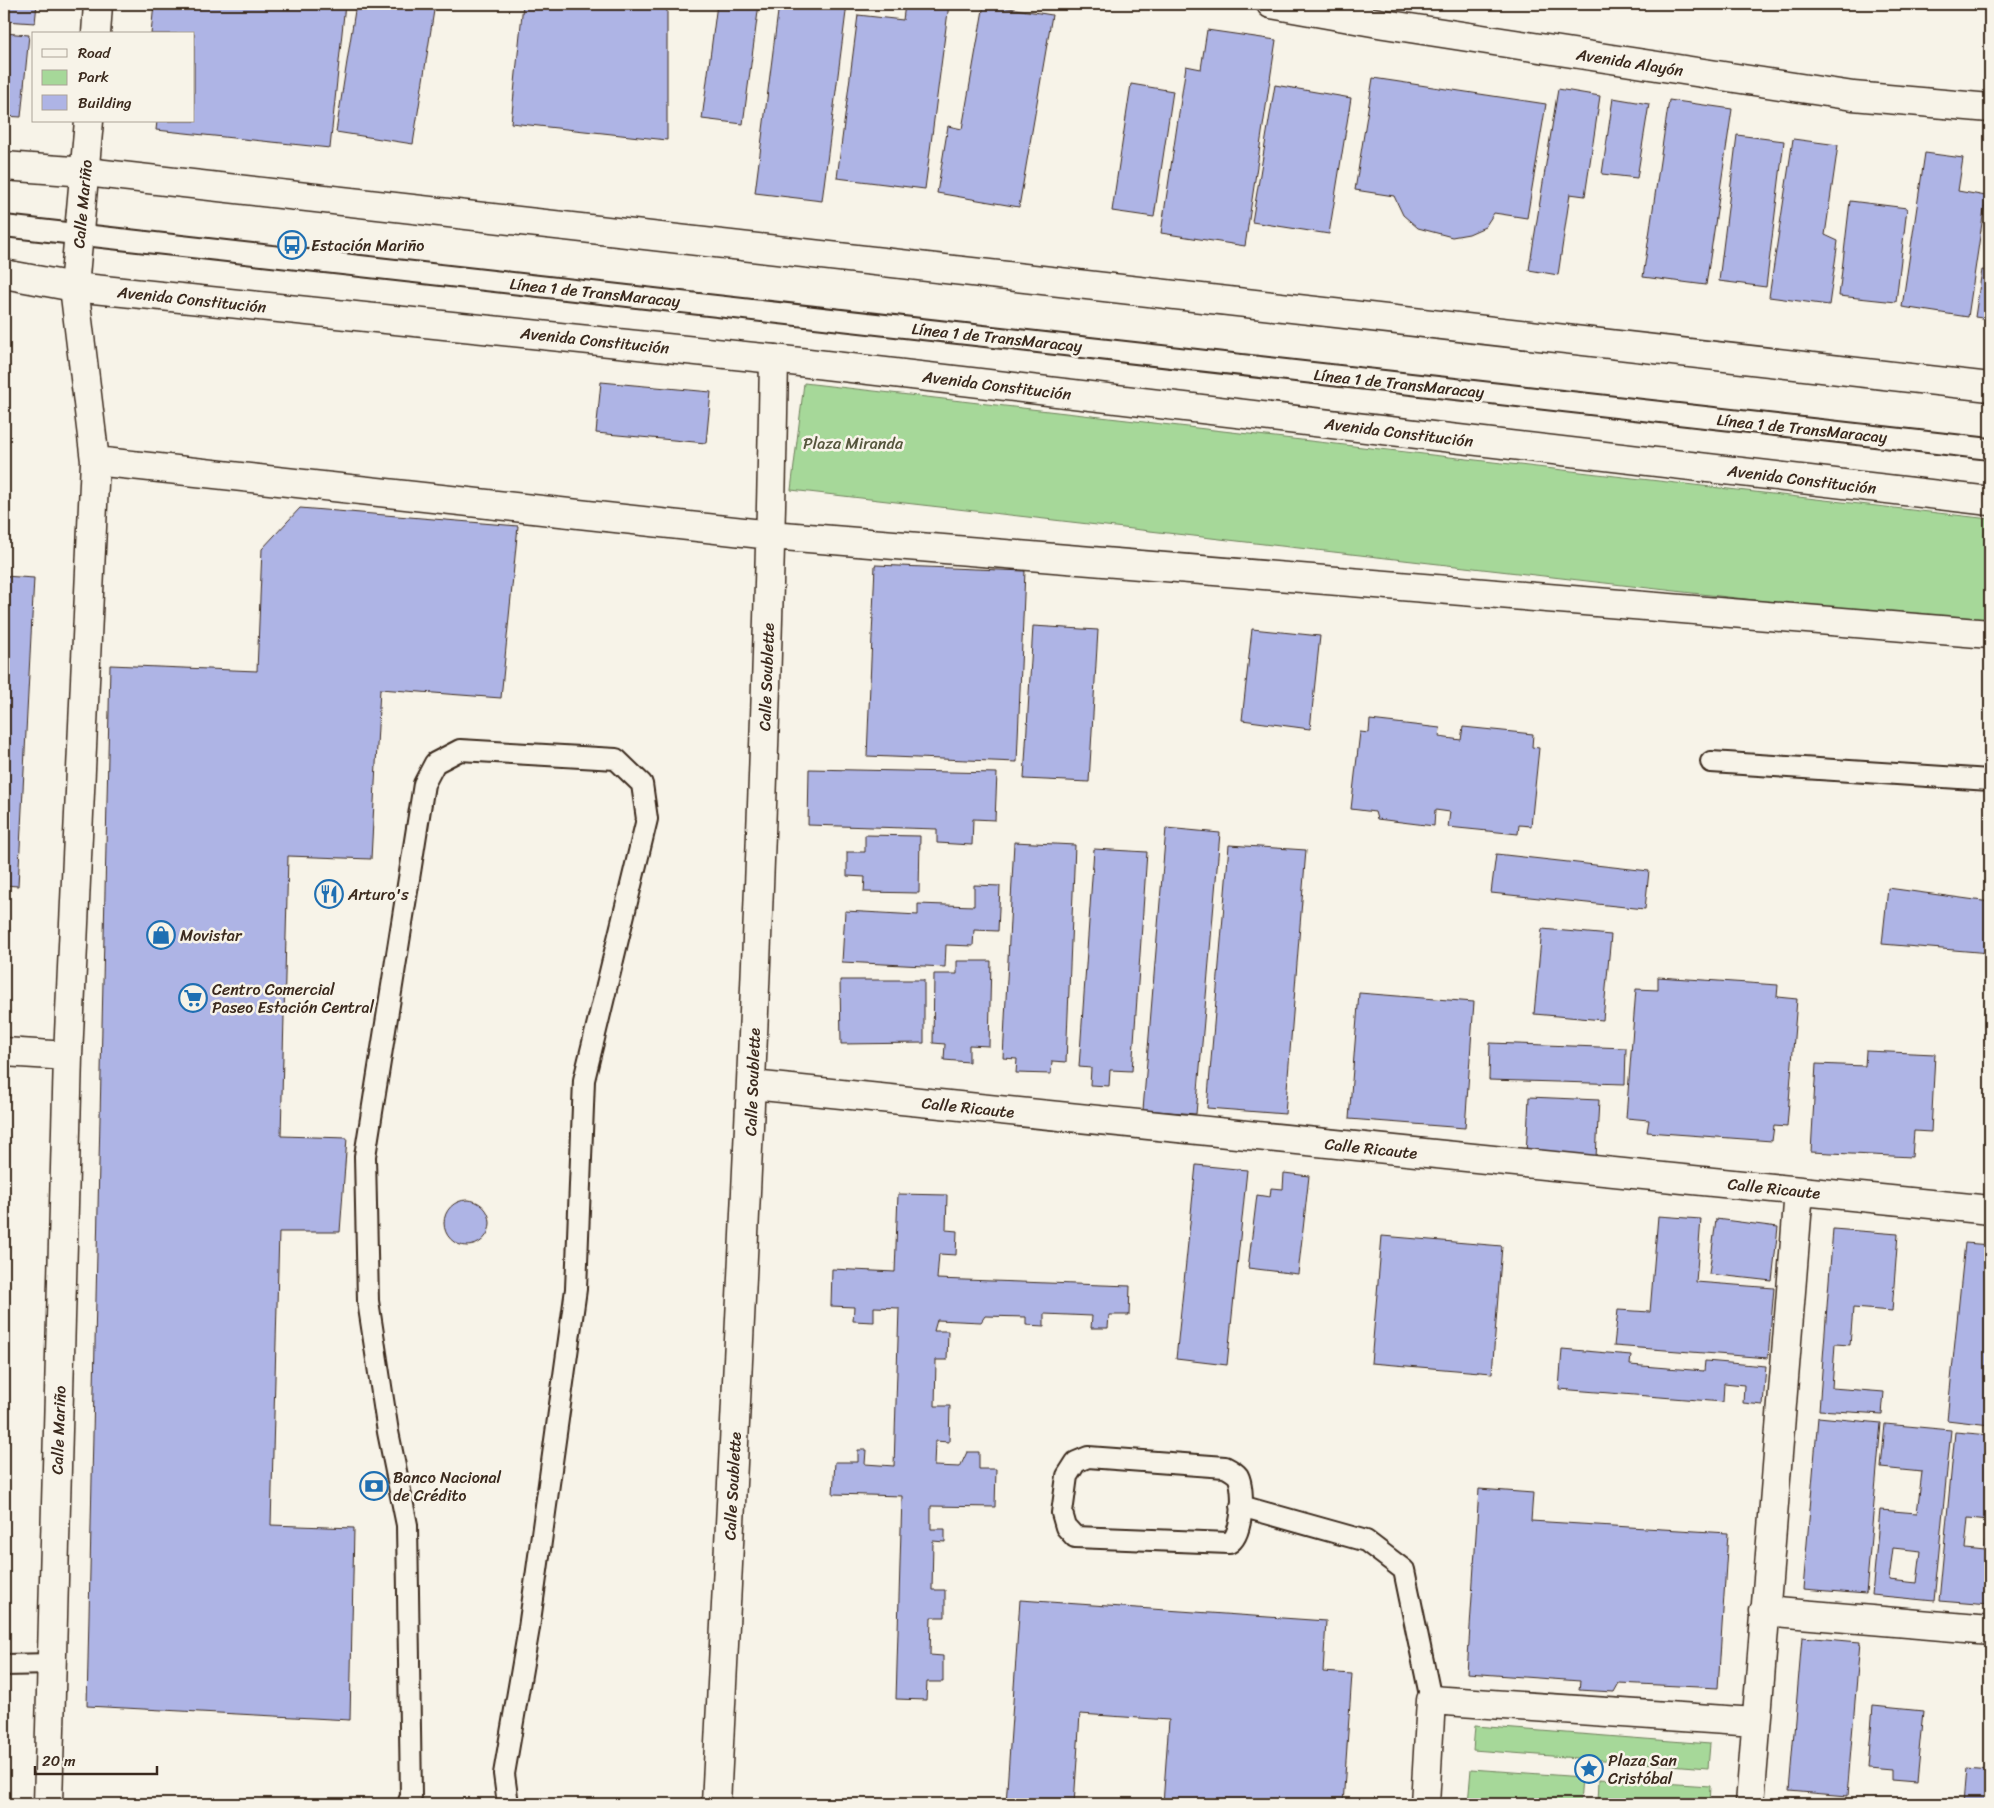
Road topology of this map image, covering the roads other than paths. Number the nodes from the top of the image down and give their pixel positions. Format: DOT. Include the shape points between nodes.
graph roads {
  1 [pos="98,4"];
  2 [pos="1271,4"];
  3 [pos="1386,14"];
  4 [pos="96,32"];
  5 [pos="1990,108"];
  6 [pos="89,122"];
  7 [pos="4,166"];
  8 [pos="86,172"];
  9 [pos="4,226"];
  10 [pos="79,234"];
  11 [pos="4,274"];
  12 [pos="74,287"];
  13 [pos="774,359"];
  14 [pos="1990,387"];
  15 [pos="1990,449"];
  16 [pos="95,461"];
  17 [pos="1990,501"];
  18 [pos="771,535"];
  19 [pos="1990,634"];
  20 [pos="1711,762"];
  21 [pos="1990,780"];
  22 [pos="4,1052"];
  23 [pos="68,1056"];
  24 [pos="752,1085"];
  25 [pos="1798,1191"];
  26 [pos="1990,1210"];
  27 [pos="1241,1506"];
  28 [pos="1764,1611"];
  29 [pos="1990,1630"];
  30 [pos="52,1664"];
  31 [pos="4,1665"];
  32 [pos="1431,1700"];
  33 [pos="1755,1722"];
  34 [pos="48,1804"];
  35 [pos="408,1804"];
  36 [pos="508,1804"];
  37 [pos="716,1804"];
  38 [pos="1424,1804"];
  39 [pos="1750,1804"];
  1 -- 4 [label="street"];
  2 -- 3 [label="street, Avenida Alayón"];
  3 -- 5 [label="street, Avenida Alayón" via="1853,96"];
  6 -- 8 [label="street, Calle Mariño"];
  7 -- 8 [label="street"];
  8 -- 10 [label="street, Calle Mariño"];
  8 -- 14 [label="street"];
  9 -- 10 [label="lane, Línea 1 de TransMaracay"];
  10 -- 12 [label="street, Calle Mariño"];
  10 -- 15 [label="lane, Línea 1 de TransMaracay"];
  11 -- 12 [label="street, Avenida Constitución"];
  12 -- 13 [label="street, Avenida Constitución"];
  12 -- 16 [label="street, Calle Mariño"];
  13 -- 17 [label="street, Avenida Constitución"];
  13 -- 18 [label="street, Calle Soublette"];
  16 -- 18 [label="street"];
  16 -- 23 [label="street, Calle Mariño"];
  18 -- 19 [label="street"];
  18 -- 24 [label="street, Calle Soublette"];
  20 -- 21 [label="lane"];
  22 -- 23 [label="street"];
  23 -- 30 [label="street, Calle Mariño"];
  24 -- 25 [label="street, Calle Ricaute"];
  24 -- 37 [label="street, Calle Soublette"];
  25 -- 26 [label="street, Calle Ricaute"];
  25 -- 28 [label="street"];
  27 -- 27 [label="lane" via="1241,1486 1237,1475 1225,1467 1088,1457 1076,1462 1067,1476 1062,1513 1074,1538 1229,1543 1239,1532"];
  27 -- 32 [label="lane" via="1366,1541 1404,1570"];
  28 -- 29 [label="street"];
  28 -- 33 [label="street"];
  30 -- 31 [label="lane"];
  30 -- 34 [label="street, Calle Mariño"];
  32 -- 33 [label="street"];
  32 -- 38 [label="street"];
  33 -- 39 [label="street"];
  35 -- 36 [label="lane" via="411,1796 408,1526 388,1432 368,1301 365,1156 424,784 435,762 460,750 616,759 642,784 647,819 584,1080 576,1290 529,1628 504,1774"];
}
